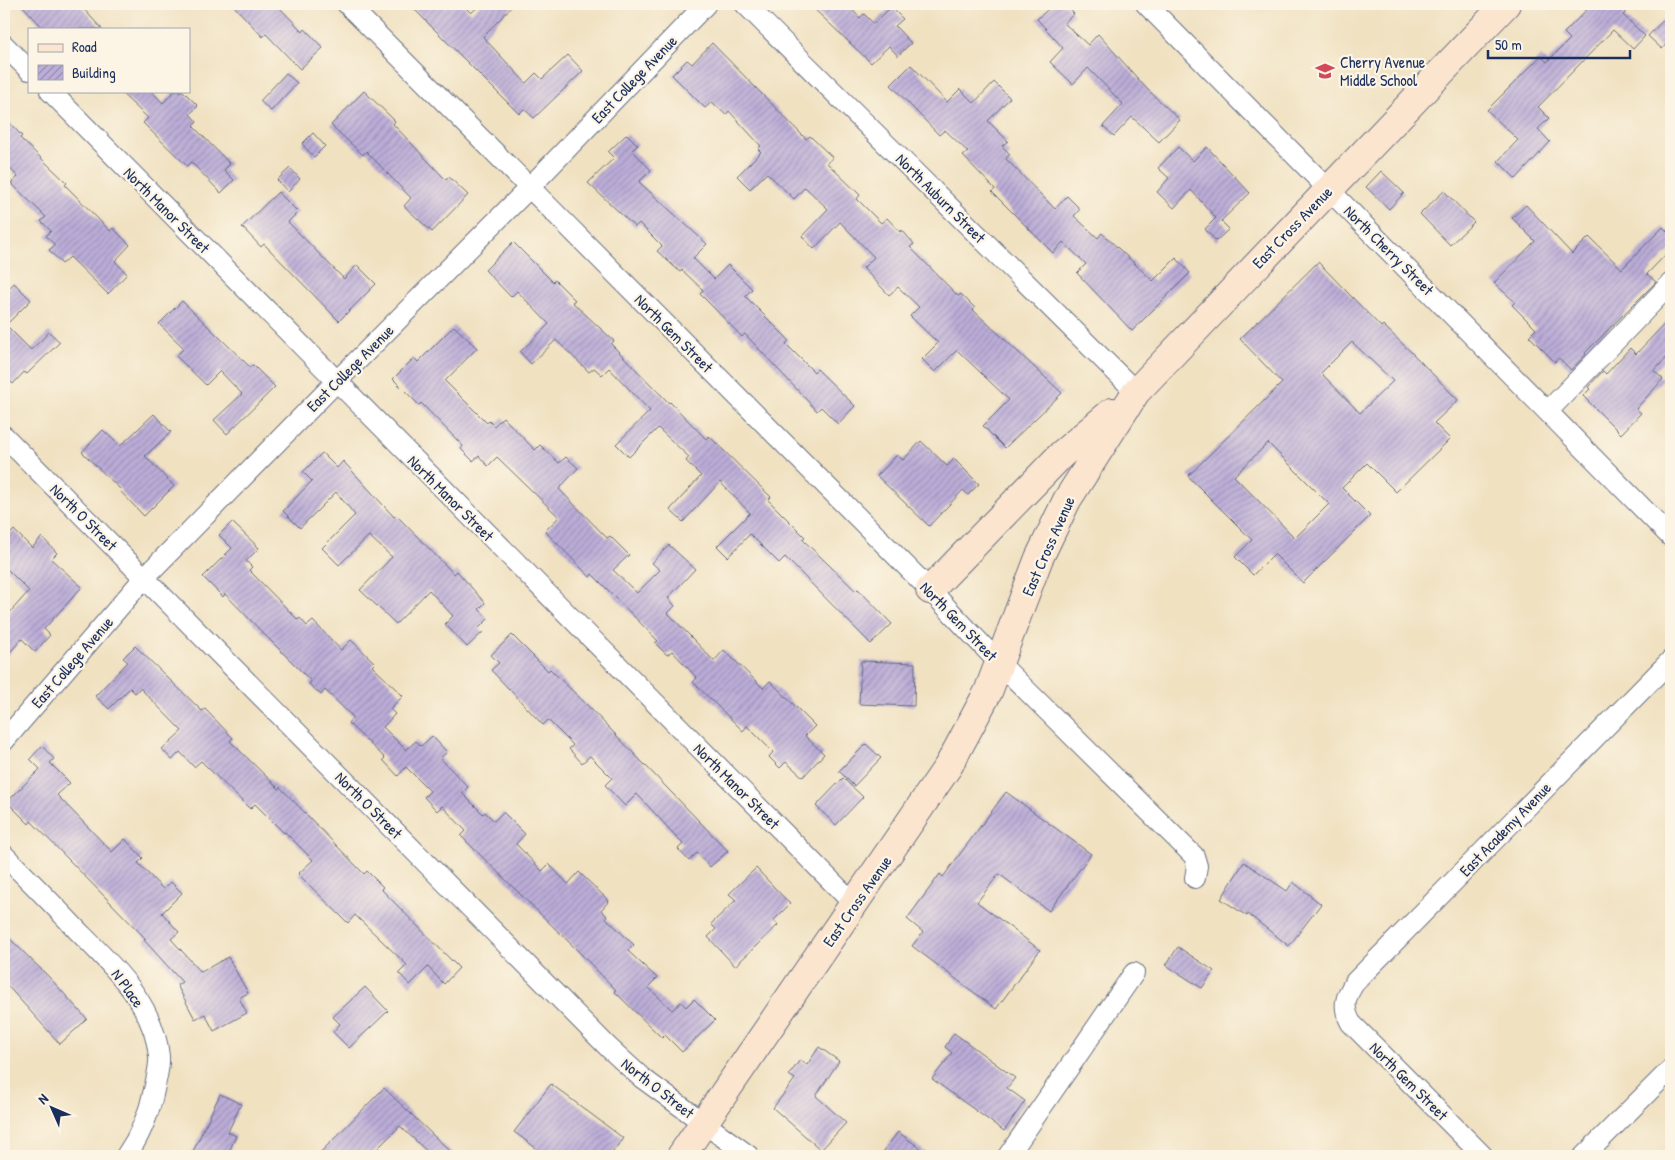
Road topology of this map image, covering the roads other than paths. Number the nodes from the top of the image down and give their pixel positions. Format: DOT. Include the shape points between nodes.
graph roads {
  1 [pos="347,4"];
  2 [pos="706,4"];
  3 [pos="745,4"];
  4 [pos="1146,4"];
  5 [pos="1506,4"];
  6 [pos="4,44"];
  7 [pos="28,69"];
  8 [pos="51,92"];
  9 [pos="530,188"];
  10 [pos="1328,189"];
  11 [pos="1671,283"];
  12 [pos="336,382"];
  13 [pos="1136,392"];
  14 [pos="1548,411"];
  15 [pos="4,436"];
  16 [pos="1671,537"];
  17 [pos="144,578"];
  18 [pos="930,590"];
  19 [pos="1671,660"];
  20 [pos="1000,664"];
  21 [pos="4,741"];
  22 [pos="4,854"];
  23 [pos="1195,878"];
  24 [pos="854,904"];
  25 [pos="1134,973"];
  26 [pos="1345,1002"];
  27 [pos="1671,1069"];
  28 [pos="704,1124"];
  29 [pos="126,1156"];
  30 [pos="681,1156"];
  31 [pos="750,1156"];
  32 [pos="1008,1156"];
  33 [pos="1483,1156"];
  34 [pos="1584,1156"];
  1 -- 9 [label="street, North Gem Street"];
  2 -- 9 [label="street, East College Avenue"];
  3 -- 13 [label="street, North Auburn Street"];
  4 -- 10 [label="street, North Cherry Street"];
  5 -- 10 [label="street, East Cross Avenue"];
  6 -- 7 [label="street"];
  8 -- 12 [label="street, North Manor Street"];
  9 -- 12 [label="street, East College Avenue"];
  9 -- 18 [label="street, North Gem Street"];
  10 -- 13 [label="street, East Cross Avenue"];
  10 -- 14 [label="street, North Cherry Street"];
  11 -- 14 [label="street"];
  12 -- 17 [label="street, East College Avenue"];
  12 -- 24 [label="street, North Manor Street"];
  13 -- 18 [label="street" via="1062,454"];
  13 -- 20 [label="street, East Cross Avenue" via="1067,500 1039,558"];
  14 -- 16 [label="street, North Cherry Street"];
  15 -- 17 [label="street, North O Street"];
  17 -- 21 [label="street, East College Avenue"];
  17 -- 28 [label="street, North O Street" via="609,1048 642,1078"];
  18 -- 20 [label="street, North Gem Street"];
  19 -- 26 [label="street, East Academy Avenue" via="1355,982"];
  20 -- 23 [label="street, North Gem Street" via="1194,856 1197,866"];
  20 -- 24 [label="street, East Cross Avenue" via="977,716 949,765"];
  22 -- 29 [label="street, N Place" via="106,958 134,992 147,1014 159,1058 156,1079 151,1104"];
  24 -- 28 [label="street, East Cross Avenue"];
  25 -- 32 [label="street"];
  26 -- 33 [label="street, North Gem Street" via="1345,1013 1351,1023"];
  27 -- 34 [label="street"];
  28 -- 30 [label="street, East Cross Avenue"];
  28 -- 31 [label="street, North O Street"];
}
